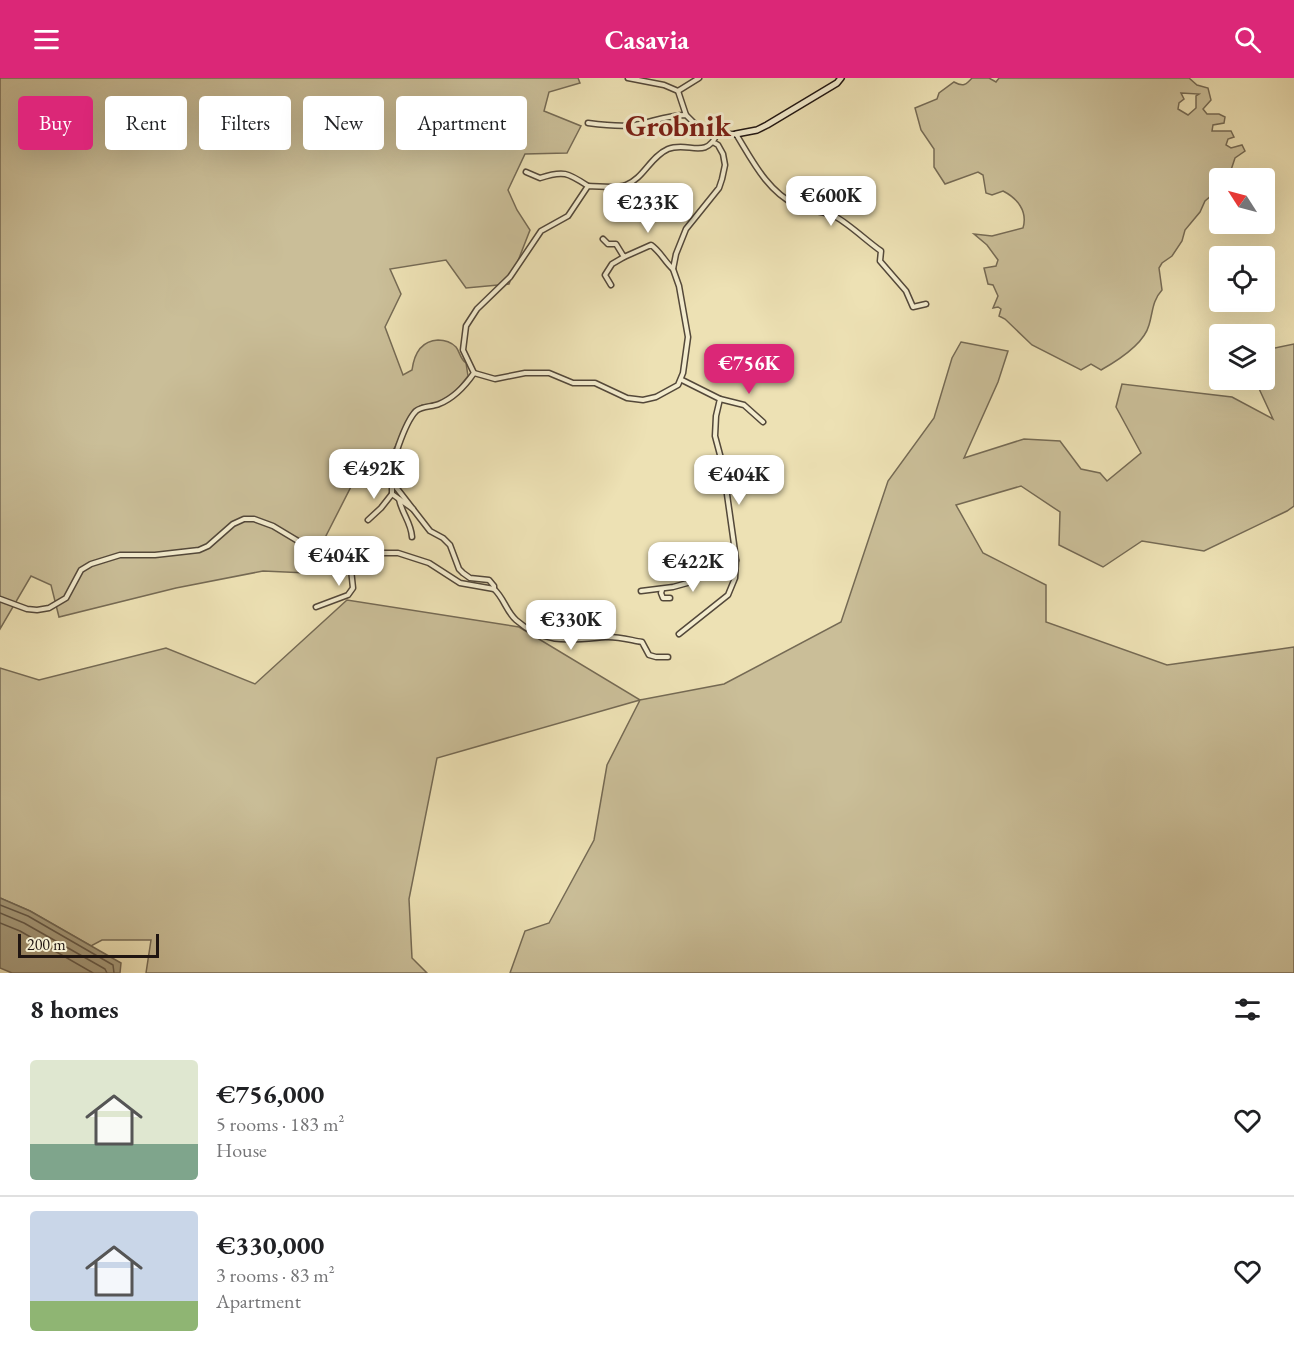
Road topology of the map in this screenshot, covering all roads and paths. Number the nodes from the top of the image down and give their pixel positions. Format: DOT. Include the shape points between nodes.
graph roads {
  1 [pos="628,78"];
  2 [pos="699,78"];
  3 [pos="841,78"];
  4 [pos="678,91"];
  5 [pos="686,115"];
  6 [pos="588,123"];
  7 [pos="717,134"];
  8 [pos="736,134"];
  9 [pos="713,142"];
  10 [pos="526,172"];
  11 [pos="588,186"];
  12 [pos="603,238"];
  13 [pos="624,257"];
  14 [pos="673,269"];
  15 [pos="611,285"];
  16 [pos="926,304"];
  17 [pos="474,373"];
  18 [pos="682,380"];
  19 [pos="720,399"];
  20 [pos="763,422"];
  21 [pos="392,482"];
  22 [pos="392,494"];
  23 [pos="399,499"];
  24 [pos="415,510"];
  25 [pos="368,520"];
  26 [pos="412,537"];
  27 [pos="350,560"];
  28 [pos="736,560"];
  29 [pos="494,590"];
  30 [pos="662,590"];
  31 [pos="640,591"];
  32 [pos="670,598"];
  33 [pos="0,599"];
  34 [pos="316,607"];
  35 [pos="679,634"];
  36 [pos="668,657"];
  1 -- 4 [label="street"];
  2 -- 4 [label="street"];
  3 -- 8 [label="main road" via="767,125"];
  4 -- 5 [label="street"];
  5 -- 6 [label="street" via="635,125"];
  5 -- 7 [label="street" via="700,129"];
  7 -- 8 [label="street"];
  7 -- 9 [label="street"];
  8 -- 16 [label="street" via="768,184 794,205 837,218 881,252 880,261 906,291 913,307"];
  9 -- 11 [label="street" via="701,149 675,147 665,151 652,160 636,181 622,186"];
  9 -- 14 [label="street" via="723,154 722,179 686,229"];
  10 -- 11 [label="street" via="540,178 567,173"];
  11 -- 17 [label="street" via="568,216 541,231 510,278 477,309 466,326 464,350"];
  12 -- 13 [label="street" via="608,244 616,244"];
  13 -- 14 [label="street" via="651,245"];
  13 -- 15 [label="street" via="612,264 606,275"];
  14 -- 18 [label="street" via="680,286 688,337"];
  17 -- 18 [label="street" via="495,379 549,373 573,383 595,383 627,398 643,400 672,390"];
  17 -- 21 [label="street" via="448,400 414,414 393,463"];
  18 -- 19 [label="street"];
  19 -- 20 [label="street" via="744,405"];
  19 -- 28 [label="street" via="715,436"];
  21 -- 22 [label="street"];
  21 -- 24 [label="street"];
  22 -- 23 [label="street"];
  22 -- 25 [label="street"];
  23 -- 24 [label="street"];
  23 -- 26 [label="street"];
  24 -- 29 [label="street" via="430,531 450,545 459,569 471,578 489,580"];
  27 -- 29 [label="street" via="384,553 405,554 441,569 460,583"];
  27 -- 33 [label="street" via="336,561 323,556 273,526 244,519 199,550 120,555 90,564 81,570 70,594 49,608 27,609"];
  27 -- 34 [label="street" via="351,592"];
  28 -- 30 [label="street" via="691,582"];
  28 -- 35 [label="street" via="734,585 728,595"];
  29 -- 36 [label="street" via="516,620 538,634 558,640 634,640 642,642 649,655"];
  30 -- 31 [label="street"];
  30 -- 32 [label="street" via="663,598"];
}
